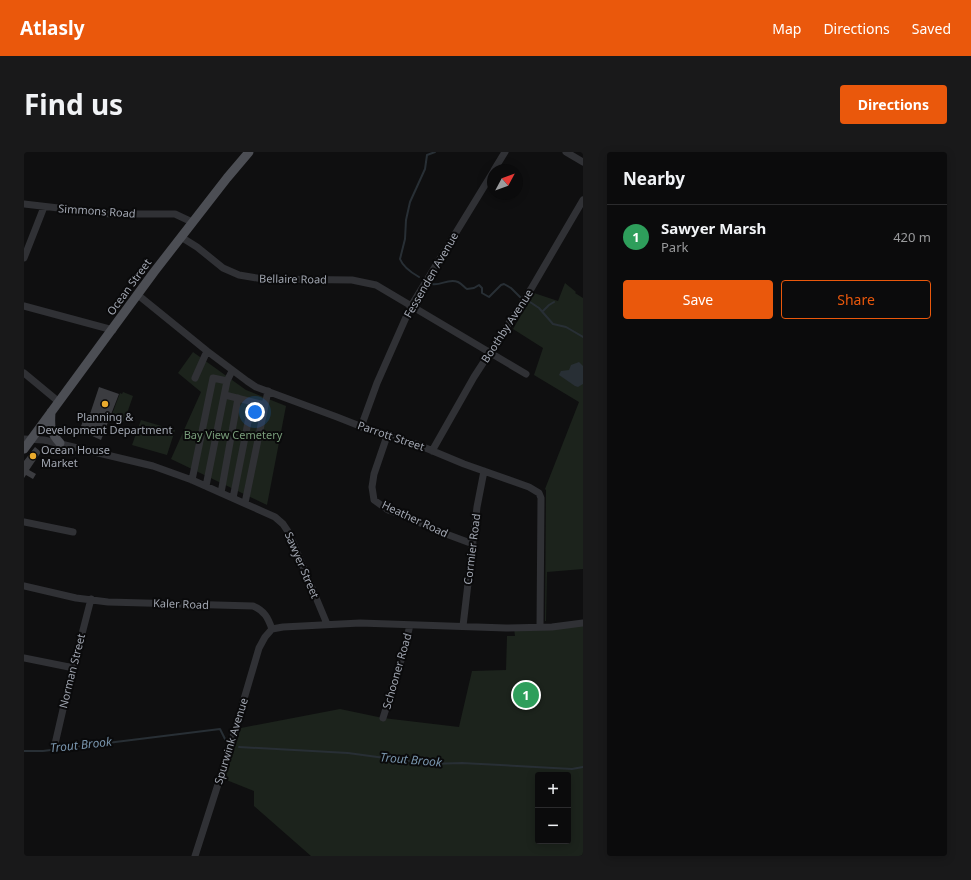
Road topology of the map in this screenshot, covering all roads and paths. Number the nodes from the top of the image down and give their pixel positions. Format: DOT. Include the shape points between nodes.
graph roads {
  1 [pos="250,152"];
  2 [pos="505,152"];
  3 [pos="566,152"];
  4 [pos="583,162"];
  5 [pos="498,164"];
  6 [pos="487,182"];
  7 [pos="583,200"];
  8 [pos="24,204"];
  9 [pos="44,207"];
  10 [pos="192,222"];
  11 [pos="181,237"];
  12 [pos="24,258"];
  13 [pos="138,295"];
  14 [pos="24,306"];
  15 [pos="411,306"];
  16 [pos="113,330"];
  17 [pos="207,351"];
  18 [pos="489,353"];
  19 [pos="232,370"];
  20 [pos="24,373"];
  21 [pos="526,374"];
  22 [pos="195,378"];
  23 [pos="227,381"];
  24 [pos="268,391"];
  25 [pos="225,395"];
  26 [pos="238,398"];
  27 [pos="59,402"];
  28 [pos="252,402"];
  29 [pos="265,405"];
  30 [pos="51,412"];
  31 [pos="361,427"];
  32 [pos="387,436"];
  33 [pos="28,439"];
  34 [pos="60,443"];
  35 [pos="24,449"];
  36 [pos="432,451"];
  37 [pos="484,471"];
  38 [pos="192,480"];
  39 [pos="206,486"];
  40 [pos="221,493"];
  41 [pos="233,498"];
  42 [pos="245,503"];
  43 [pos="24,522"];
  44 [pos="74,532"];
  45 [pos="473,544"];
  46 [pos="24,586"];
  47 [pos="91,599"];
  48 [pos="583,623"];
  49 [pos="327,624"];
  50 [pos="410,625"];
  51 [pos="463,626"];
  52 [pos="540,627"];
  53 [pos="272,629"];
  54 [pos="24,658"];
  55 [pos="73,666"];
  56 [pos="383,718"];
  57 [pos="55,744"];
  58 [pos="194,856"];
  1 -- 10 [label="main road, Ocean Street"];
  2 -- 5 [label="street, Fessenden Avenue"];
  3 -- 4 [label="street"];
  6 -- 15 [label="street, Fessenden Avenue"];
  7 -- 18 [label="street, Boothby Avenue" via="531,289"];
  8 -- 9 [label="street, Simmons Road"];
  9 -- 10 [label="street, Simmons Road" via="110,214 175,214"];
  9 -- 12 [label="street"];
  10 -- 11 [label="main road, Ocean Street"];
  11 -- 13 [label="main road, Ocean Street"];
  11 -- 15 [label="street, Bellaire Road" via="223,268 239,275 263,279 352,280 376,285"];
  13 -- 16 [label="main road, Ocean Street"];
  13 -- 17 [label="street, Parrott Street"];
  14 -- 16 [label="street"];
  15 -- 18 [label="street, Bellaire Road"];
  15 -- 31 [label="street, Fessenden Avenue" via="376,383"];
  16 -- 27 [label="main road, Ocean Street"];
  17 -- 19 [label="street, Parrott Street"];
  17 -- 22 [label="street"];
  18 -- 21 [label="street, Bellaire Road"];
  18 -- 36 [label="street, Boothby Avenue"];
  19 -- 23 [label="street"];
  19 -- 24 [label="street, Parrott Street" via="247,382"];
  20 -- 27 [label="street"];
  23 -- 25 [label="street"];
  23 -- 38 [label="street" via="213,378"];
  24 -- 29 [label="street"];
  24 -- 31 [label="street, Parrott Street"];
  25 -- 26 [label="street"];
  25 -- 39 [label="street"];
  26 -- 28 [label="street"];
  26 -- 40 [label="street"];
  27 -- 30 [label="main road, Ocean Street"];
  28 -- 29 [label="street"];
  28 -- 41 [label="street"];
  29 -- 42 [label="street"];
  30 -- 33 [label="main road, Ocean Street"];
  30 -- 34 [label="main road" via="51,430"];
  31 -- 32 [label="street, Parrott Street"];
  32 -- 36 [label="street, Parrott Street"];
  32 -- 45 [label="street, Heather Road" via="374,474 374,500 388,510"];
  33 -- 34 [label="street, Sawyer Street"];
  33 -- 35 [label="main road, Ocean Street"];
  34 -- 38 [label="street, Sawyer Street" via="153,466"];
  36 -- 37 [label="street, Parrott Street"];
  37 -- 45 [label="street, Cormier Road"];
  37 -- 52 [label="street, Parrott Street" via="529,487 539,493 541,498"];
  38 -- 39 [label="street, Sawyer Street"];
  39 -- 40 [label="street, Sawyer Street"];
  40 -- 41 [label="street, Sawyer Street"];
  41 -- 42 [label="street, Sawyer Street"];
  42 -- 49 [label="street, Sawyer Street" via="280,520 286,528"];
  43 -- 44 [label="street"];
  45 -- 51 [label="street, Cormier Road"];
  46 -- 47 [label="street, Kaler Road"];
  47 -- 53 [label="street, Kaler Road" via="108,602 253,606 261,609"];
  47 -- 55 [label="street, Norman Street"];
  48 -- 52 [label="street"];
  49 -- 50 [label="street"];
  49 -- 53 [label="street"];
  50 -- 51 [label="street"];
  50 -- 56 [label="street, Schooner Road"];
  51 -- 52 [label="street"];
  53 -- 58 [label="street, Spurwink Avenue" via="259,648"];
  54 -- 55 [label="street"];
  55 -- 57 [label="street, Norman Street"];
}
